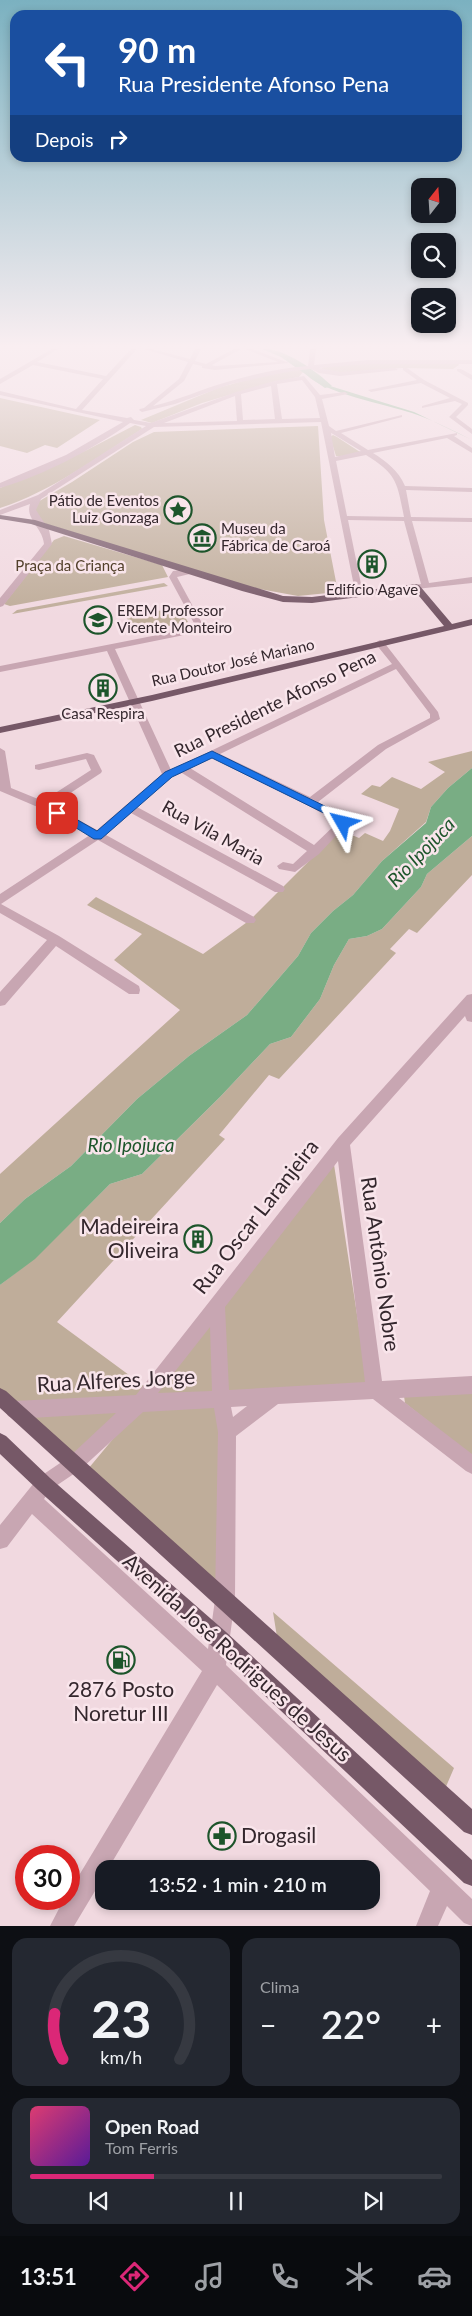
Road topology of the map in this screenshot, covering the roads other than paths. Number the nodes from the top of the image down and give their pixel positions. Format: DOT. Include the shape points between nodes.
graph roads {
  1 [pos="95,439"];
  2 [pos="133,439"];
  3 [pos="329,439"];
  4 [pos="345,439"];
  5 [pos="432,439"];
  6 [pos="457,439"];
  7 [pos="472,451"];
  8 [pos="366,452"];
  9 [pos="334,459"];
  10 [pos="0,486"];
  11 [pos="402,488"];
  12 [pos="472,490"];
  13 [pos="40,497"];
  14 [pos="0,512"];
  15 [pos="0,517"];
  16 [pos="345,518"];
  17 [pos="408,520"];
  18 [pos="472,520"];
  19 [pos="43,526"];
  20 [pos="191,571"];
  21 [pos="472,580"];
  22 [pos="421,587"];
  23 [pos="359,594"];
  24 [pos="0,604"];
  25 [pos="472,622"];
  26 [pos="450,626"];
  27 [pos="380,643"];
  28 [pos="110,648"];
  29 [pos="397,665"];
  30 [pos="0,669"];
  31 [pos="133,701"];
  32 [pos="0,730"];
  33 [pos="0,751"];
  34 [pos="212,754"];
  35 [pos="39,766"];
  36 [pos="182,768"];
  37 [pos="168,775"];
  38 [pos="3,788"];
  39 [pos="311,802"];
  40 [pos="44,805"];
  41 [pos="130,808"];
  42 [pos="98,836"];
  43 [pos="315,851"];
  44 [pos="283,866"];
  45 [pos="279,889"];
  46 [pos="0,900"];
  47 [pos="0,908"];
  48 [pos="250,920"];
  49 [pos="55,939"];
  50 [pos="134,990"];
  51 [pos="0,1001"];
  52 [pos="471,1007"];
  53 [pos="342,1143"];
  54 [pos="217,1303"];
  55 [pos="472,1385"];
  56 [pos="376,1390"];
  57 [pos="276,1395"];
  58 [pos="0,1397"];
  59 [pos="221,1398"];
  60 [pos="141,1402"];
  61 [pos="14,1410"];
  62 [pos="227,1432"];
  63 [pos="0,1442"];
  64 [pos="75,1463"];
  65 [pos="472,1465"];
  66 [pos="38,1492"];
  67 [pos="0,1540"];
  68 [pos="225,1600"];
  69 [pos="219,1639"];
  70 [pos="215,1669"];
  71 [pos="472,1824"];
  72 [pos="472,1875"];
  73 [pos="443,1888"];
  74 [pos="472,1915"];
  75 [pos="61,1926"];
  76 [pos="427,1926"];
  1 -- 10 [label="street"];
  2 -- 13 [label="street"];
  3 -- 9 [label="street"];
  4 -- 8 [label="street"];
  5 -- 8 [label="street"];
  6 -- 7 [label="street"];
  8 -- 9 [label="street"];
  8 -- 11 [label="street" via="392,470"];
  9 -- 16 [label="street"];
  11 -- 12 [label="street"];
  11 -- 17 [label="street"];
  13 -- 14 [label="street"];
  13 -- 19 [label="street" via="31,511"];
  15 -- 19 [label="main road"];
  16 -- 17 [label="street"];
  16 -- 23 [label="street"];
  17 -- 18 [label="street"];
  17 -- 22 [label="street"];
  19 -- 20 [label="main road"];
  19 -- 24 [label="street" via="49,538 48,544"];
  20 -- 23 [label="main road" via="283,598 312,600"];
  20 -- 28 [label="street" via="176,573 173,577 198,622 198,628"];
  21 -- 22 [label="street"];
  22 -- 23 [label="main road"];
  22 -- 26 [label="main road"];
  25 -- 26 [label="main road, Rua Doutor José Mariano"];
  26 -- 27 [label="main road, Rua Doutor José Mariano"];
  27 -- 29 [label="street"];
  27 -- 31 [label="main road, Rua Doutor José Mariano"];
  28 -- 30 [label="street"];
  28 -- 31 [label="street"];
  29 -- 34 [label="street, Rua Presidente Afonso Pena"];
  29 -- 39 [label="street" via="435,714 435,720 382,748"];
  31 -- 32 [label="main road, Rua Doutor José Mariano"];
  31 -- 37 [label="street"];
  33 -- 38 [label="street"];
  34 -- 36 [label="street, Rua Presidente Afonso Pena"];
  34 -- 39 [label="street"];
  35 -- 40 [label="street" via="87,756 97,772"];
  36 -- 37 [label="street, Rua Presidente Afonso Pena"];
  36 -- 43 [label="street"];
  37 -- 41 [label="street, Rua Presidente Afonso Pena"];
  38 -- 40 [label="street"];
  39 -- 43 [label="street" via="340,817 343,823"];
  40 -- 42 [label="street"];
  41 -- 42 [label="street, Rua Presidente Afonso Pena"];
  41 -- 45 [label="street, Rua Vila Maria"];
  42 -- 46 [label="street, Rua Presidente Afonso Pena"];
  42 -- 48 [label="street"];
  43 -- 44 [label="street" via="295,868"];
  47 -- 49 [label="street"];
  49 -- 50 [label="street"];
  49 -- 51 [label="street"];
  52 -- 53 [label="street, Rua Oscar Laranjeira"];
  53 -- 54 [label="street, Rua Oscar Laranjeira"];
  53 -- 56 [label="street, Rua Antônio Nobre"];
  54 -- 59 [label="street, Rua Alferes Jorge"];
  54 -- 60 [label="street, Rua Oscar Laranjeira"];
  55 -- 56 [label="street, Rua Alferes Jorge"];
  56 -- 57 [label="street, Rua Alferes Jorge"];
  56 -- 65 [label="street"];
  57 -- 59 [label="street, Rua Alferes Jorge"];
  57 -- 62 [label="street"];
  58 -- 61 [label="main road, Avenida José Rodrigues de Jesus"];
  59 -- 60 [label="street, Rua Alferes Jorge"];
  59 -- 62 [label="street, Rua Alferes Jorge"];
  60 -- 61 [label="street, Rua Alferes Jorge"];
  60 -- 64 [label="street, Rua Oscar Laranjeira"];
  61 -- 64 [label="main road, Avenida José Rodrigues de Jesus"];
  62 -- 68 [label="street, Rua Alferes Jorge"];
  63 -- 66 [label="main road, Avenida José Rodrigues de Jesus"];
  64 -- 66 [label="street, Rua Oscar Laranjeira"];
  64 -- 68 [label="main road, Avenida José Rodrigues de Jesus"];
  66 -- 67 [label="street, Rua Oscar Laranjeira"];
  66 -- 69 [label="main road, Avenida José Rodrigues de Jesus"];
  66 -- 70 [label="street, Avenida José Rodrigues de Jesus"];
  68 -- 69 [label="street, Rua Alferes Jorge"];
  68 -- 71 [label="main road, Avenida José Rodrigues de Jesus"];
  69 -- 70 [label="street, Rua Alferes Jorge"];
  69 -- 72 [label="main road, Avenida José Rodrigues de Jesus"];
  70 -- 73 [label="street, Avenida José Rodrigues de Jesus"];
  70 -- 75 [label="street"];
  73 -- 74 [label="street, Avenida José Rodrigues de Jesus"];
  73 -- 76 [label="street"];
}
